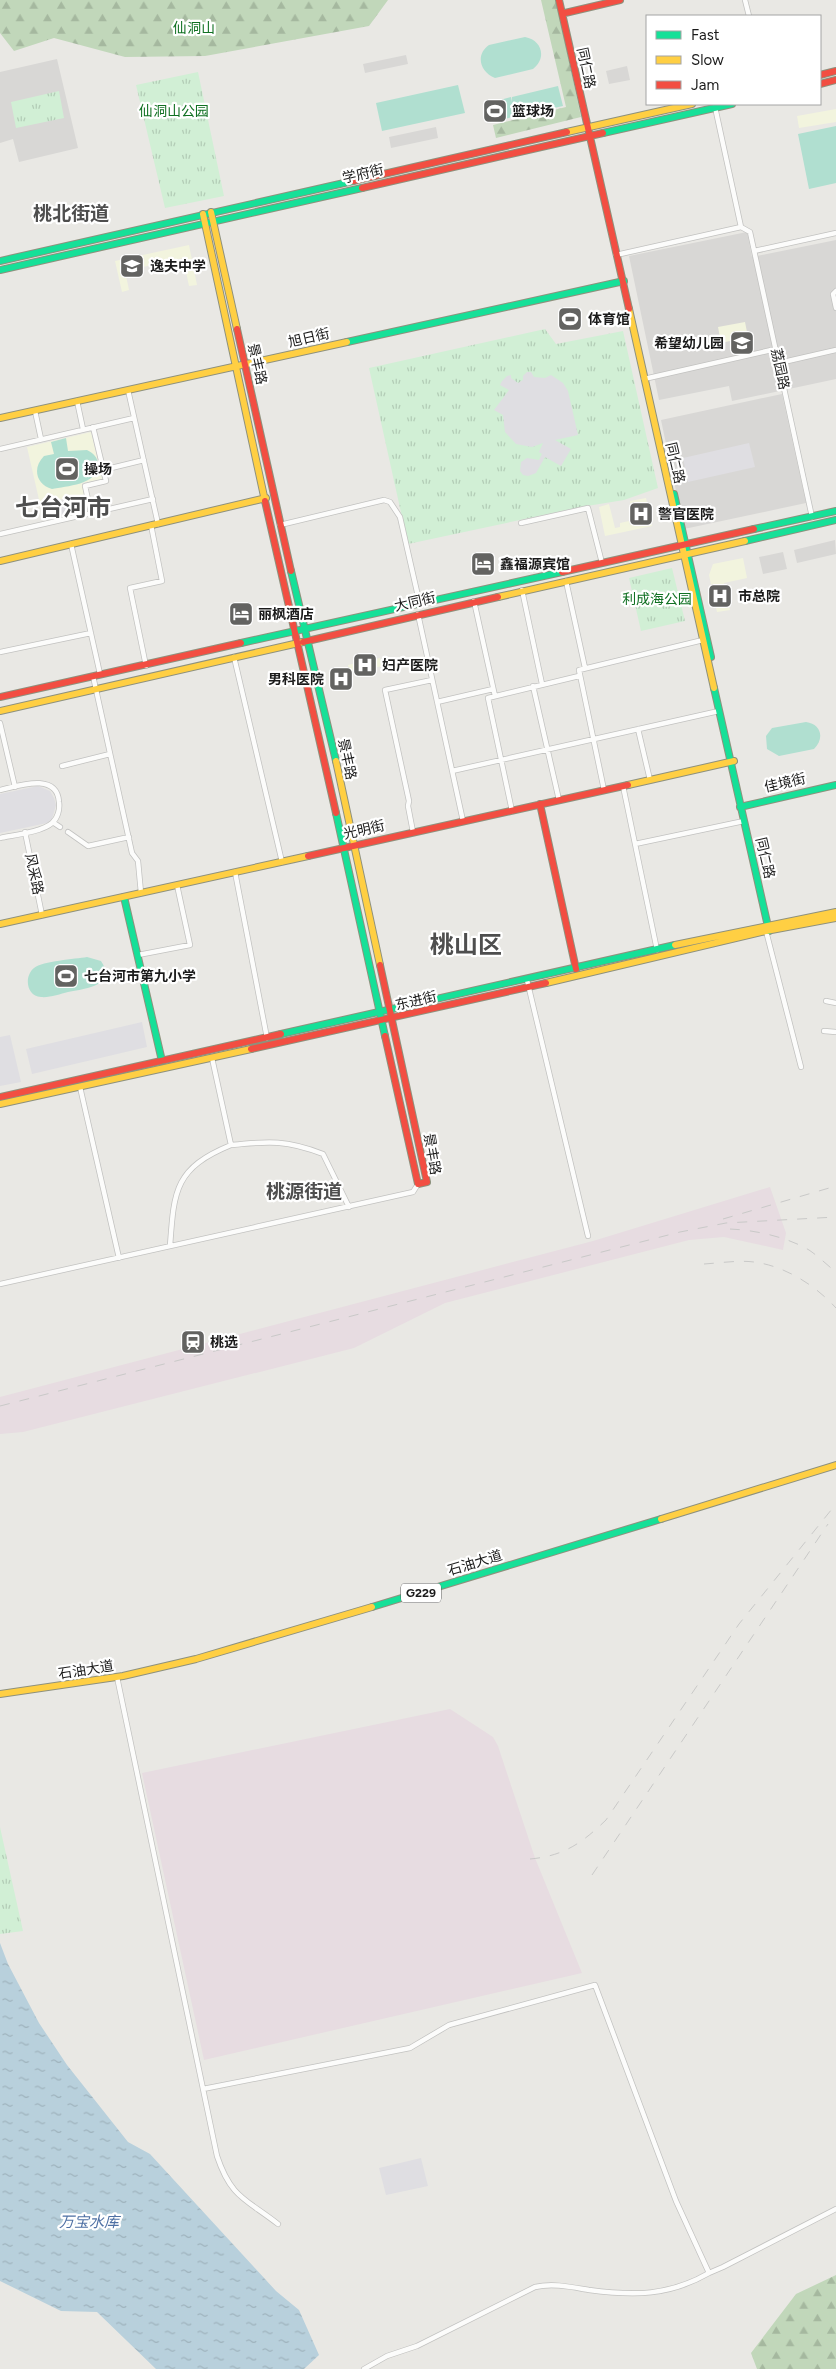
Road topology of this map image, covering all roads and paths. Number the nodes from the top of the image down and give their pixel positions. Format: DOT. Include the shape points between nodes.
graph roads {
  1 [pos="560,0"];
  2 [pos="620,0"];
  3 [pos="745,0"];
  4 [pos="565,13"];
  5 [pos="749,15"];
  6 [pos="836,71"];
  7 [pos="821,75"];
  8 [pos="836,80"];
  9 [pos="821,84"];
  10 [pos="687,105"];
  11 [pos="727,105"];
  12 [pos="716,107"];
  13 [pos="588,127"];
  14 [pos="590,135"];
  15 [pos="211,212"];
  16 [pos="203,214"];
  17 [pos="213,221"];
  18 [pos="205,223"];
  19 [pos="742,227"];
  20 [pos="836,234"];
  21 [pos="754,252"];
  22 [pos="617,255"];
  23 [pos="0,261"];
  24 [pos="0,270"];
  25 [pos="623,281"];
  26 [pos="836,291"];
  27 [pos="836,308"];
  28 [pos="776,349"];
  29 [pos="836,350"];
  30 [pos="779,362"];
  31 [pos="241,366"];
  32 [pos="645,378"];
  33 [pos="128,390"];
  34 [pos="77,401"];
  35 [pos="35,411"];
  36 [pos="0,418"];
  37 [pos="134,418"];
  38 [pos="93,427"];
  39 [pos="83,430"];
  40 [pos="42,439"];
  41 [pos="0,449"];
  42 [pos="144,460"];
  43 [pos="103,470"];
  44 [pos="266,498"];
  45 [pos="153,499"];
  46 [pos="836,511"];
  47 [pos="91,513"];
  48 [pos="812,517"];
  49 [pos="836,520"];
  50 [pos="520,523"];
  51 [pos="158,524"];
  52 [pos="280,525"];
  53 [pos="151,526"];
  54 [pos="0,534"];
  55 [pos="71,544"];
  56 [pos="684,546"];
  57 [pos="686,553"];
  58 [pos="0,561"];
  59 [pos="602,564"];
  60 [pos="566,581"];
  61 [pos="522,590"];
  62 [pos="474,602"];
  63 [pos="420,605"];
  64 [pos="418,614"];
  65 [pos="306,630"];
  66 [pos="294,632"];
  67 [pos="91,633"];
  68 [pos="309,639"];
  69 [pos="703,640"];
  70 [pos="296,642"];
  71 [pos="0,652"];
  72 [pos="234,657"];
  73 [pos="146,666"];
  74 [pos="585,668"];
  75 [pos="96,675"];
  76 [pos="579,676"];
  77 [pos="432,680"];
  78 [pos="542,684"];
  79 [pos="533,686"];
  80 [pos="96,689"];
  81 [pos="493,689"];
  82 [pos="495,696"];
  83 [pos="0,697"];
  84 [pos="437,702"];
  85 [pos="0,711"];
  86 [pos="719,711"];
  87 [pos="0,723"];
  88 [pos="638,729"];
  89 [pos="592,738"];
  90 [pos="546,749"];
  91 [pos="110,754"];
  92 [pos="500,760"];
  93 [pos="732,762"];
  94 [pos="62,766"];
  95 [pos="452,771"];
  96 [pos="650,780"];
  97 [pos="836,785"];
  98 [pos="623,786"];
  99 [pos="15,787"];
  100 [pos="0,790"];
  101 [pos="604,790"];
  102 [pos="559,800"];
  103 [pos="540,804"];
  104 [pos="742,806"];
  105 [pos="512,810"];
  106 [pos="463,821"];
  107 [pos="744,821"];
  108 [pos="54,823"];
  109 [pos="60,827"];
  110 [pos="25,832"];
  111 [pos="68,832"];
  112 [pos="413,832"];
  113 [pos="129,837"];
  114 [pos="0,838"];
  115 [pos="635,844"];
  116 [pos="353,846"];
  117 [pos="344,848"];
  118 [pos="282,862"];
  119 [pos="235,872"];
  120 [pos="177,885"];
  121 [pos="141,893"];
  122 [pos="124,897"];
  123 [pos="836,912"];
  124 [pos="42,915"];
  125 [pos="836,918"];
  126 [pos="0,924"];
  127 [pos="769,928"];
  128 [pos="657,950"];
  129 [pos="138,955"];
  130 [pos="576,969"];
  131 [pos="528,983"];
  132 [pos="826,1002"];
  133 [pos="836,1003"];
  134 [pos="388,1011"];
  135 [pos="380,1013"];
  136 [pos="390,1019"];
  137 [pos="382,1021"];
  138 [pos="824,1031"];
  139 [pos="836,1032"];
  140 [pos="268,1038"];
  141 [pos="212,1058"];
  142 [pos="162,1061"];
  143 [pos="801,1067"];
  144 [pos="80,1087"];
  145 [pos="0,1097"];
  146 [pos="0,1104"];
  147 [pos="231,1145"];
  148 [pos="418,1184"];
  149 [pos="348,1206"];
  150 [pos="588,1236"];
  151 [pos="170,1246"];
  152 [pos="119,1258"];
  153 [pos="0,1284"];
  154 [pos="836,1465"];
  155 [pos="117,1678"];
  156 [pos="0,1694"];
  157 [pos="202,2089"];
  158 [pos="836,2209"];
  159 [pos="278,2224"];
  160 [pos="709,2272"];
  161 [pos="364,2369"];
  1 -- 4 [label="main road, 同仁路"];
  1 -- 13 [label="main road, 同仁路"];
  2 -- 4 [label="main road"];
  3 -- 5 [label="street"];
  4 -- 13 [label="main road, 同仁路"];
  6 -- 7 [label="main road"];
  8 -- 9 [label="main road"];
  10 -- 13 [label="main road, 学府街"];
  11 -- 12 [label="main road, 学府街"];
  12 -- 14 [label="main road, 学府街"];
  12 -- 19 [label="street, 荔园路"];
  13 -- 14 [label="main road, 同仁路"];
  13 -- 15 [label="main road, 学府街"];
  14 -- 17 [label="main road, 学府街"];
  14 -- 22 [label="main road, 同仁路"];
  15 -- 16 [label="main road, 学府街"];
  15 -- 17 [label="main road, 景丰路"];
  16 -- 18 [label="main road, 景丰路"];
  16 -- 23 [label="main road, 学府街"];
  17 -- 18 [label="main road, 学府街"];
  17 -- 31 [label="main road, 景丰路"];
  18 -- 24 [label="main road, 学府街"];
  18 -- 31 [label="main road, 景丰路"];
  19 -- 21 [label="street, 荔园路" via="750,232"];
  19 -- 22 [label="street"];
  20 -- 21 [label="street"];
  21 -- 28 [label="street, 荔园路"];
  22 -- 25 [label="main road, 同仁路"];
  25 -- 31 [label="main road, 旭日街"];
  25 -- 32 [label="main road, 同仁路"];
  26 -- 27 [label="street" via="833,294"];
  28 -- 30 [label="street, 荔园路"];
  28 -- 32 [label="street"];
  29 -- 30 [label="street"];
  30 -- 48 [label="street, 荔园路"];
  31 -- 33 [label="main road, 旭日街"];
  31 -- 44 [label="main road, 景丰路"];
  31 -- 52 [label="main road, 景丰路"];
  32 -- 56 [label="main road, 同仁路"];
  33 -- 34 [label="main road, 旭日街"];
  33 -- 37 [label="street"];
  34 -- 35 [label="main road, 旭日街"];
  34 -- 39 [label="street"];
  35 -- 36 [label="main road, 旭日街"];
  35 -- 40 [label="street"];
  37 -- 38 [label="street"];
  37 -- 42 [label="street"];
  38 -- 39 [label="street"];
  38 -- 43 [label="street"];
  39 -- 40 [label="street"];
  40 -- 41 [label="street"];
  42 -- 43 [label="street"];
  42 -- 45 [label="street"];
  43 -- 47 [label="street" via="106,481 85,486"];
  44 -- 51 [label="main road"];
  44 -- 66 [label="main road, 景丰路"];
  45 -- 47 [label="street"];
  45 -- 51 [label="street"];
  46 -- 48 [label="main road, 大同街"];
  47 -- 54 [label="street"];
  48 -- 56 [label="main road, 大同街"];
  49 -- 57 [label="main road, 大同街"];
  50 -- 59 [label="street" via="588,508"];
  51 -- 53 [label="main road"];
  52 -- 63 [label="street" via="384,500 390,502 400,517"];
  52 -- 65 [label="main road, 景丰路"];
  53 -- 55 [label="main road"];
  53 -- 73 [label="street" via="162,581 130,588"];
  55 -- 58 [label="main road"];
  55 -- 67 [label="street"];
  56 -- 57 [label="main road, 同仁路"];
  56 -- 59 [label="main road, 大同街"];
  57 -- 60 [label="main road, 大同街"];
  57 -- 69 [label="main road, 同仁路"];
  57 -- 93 [label="main road, 同仁路"];
  59 -- 63 [label="main road, 大同街"];
  60 -- 61 [label="main road, 大同街"];
  60 -- 74 [label="street"];
  61 -- 62 [label="main road, 大同街"];
  61 -- 78 [label="street"];
  62 -- 64 [label="main road, 大同街"];
  62 -- 81 [label="street"];
  63 -- 65 [label="main road, 大同街"];
  64 -- 68 [label="main road, 大同街"];
  64 -- 77 [label="street"];
  65 -- 66 [label="main road, 大同街"];
  65 -- 68 [label="main road, 景丰路"];
  66 -- 70 [label="main road, 景丰路"];
  66 -- 73 [label="main road, 大同街"];
  67 -- 71 [label="street"];
  67 -- 75 [label="street"];
  68 -- 70 [label="main road, 大同街"];
  68 -- 116 [label="main road, 景丰路"];
  69 -- 74 [label="street"];
  69 -- 86 [label="main road, 同仁路"];
  70 -- 72 [label="main road, 大同街"];
  70 -- 117 [label="main road, 景丰路"];
  72 -- 80 [label="main road, 大同街"];
  72 -- 118 [label="street"];
  73 -- 75 [label="main road, 大同街"];
  74 -- 76 [label="street" via="579,670"];
  75 -- 80 [label="street"];
  75 -- 83 [label="main road, 大同街"];
  76 -- 78 [label="street"];
  76 -- 89 [label="street"];
  77 -- 84 [label="street"];
  77 -- 112 [label="street" via="385,690"];
  78 -- 79 [label="street"];
  79 -- 82 [label="street"];
  79 -- 90 [label="street"];
  80 -- 85 [label="main road, 大同街"];
  80 -- 91 [label="street"];
  81 -- 82 [label="street"];
  81 -- 84 [label="street"];
  82 -- 92 [label="street" via="488,698"];
  84 -- 95 [label="street"];
  86 -- 88 [label="street"];
  86 -- 93 [label="main road, 同仁路"];
  87 -- 99 [label="street"];
  88 -- 89 [label="street"];
  88 -- 96 [label="street"];
  89 -- 90 [label="street"];
  89 -- 101 [label="street"];
  90 -- 92 [label="street"];
  90 -- 102 [label="street"];
  91 -- 94 [label="street"];
  91 -- 113 [label="street"];
  92 -- 95 [label="street"];
  92 -- 105 [label="street"];
  93 -- 96 [label="main road, 光明街"];
  93 -- 104 [label="main road, 同仁路"];
  95 -- 106 [label="street"];
  96 -- 98 [label="main road, 光明街"];
  97 -- 104 [label="main road, 佳境街"];
  98 -- 101 [label="main road, 光明街"];
  98 -- 115 [label="street"];
  99 -- 100 [label="street"];
  99 -- 108 [label="street" via="36,782 54,790 59,799"];
  101 -- 102 [label="main road, 光明街"];
  102 -- 103 [label="main road, 光明街"];
  103 -- 105 [label="main road, 光明街"];
  103 -- 130 [label="main road"];
  104 -- 107 [label="main road, 同仁路"];
  104 -- 127 [label="main road, 同仁路"];
  105 -- 106 [label="main road, 光明街"];
  106 -- 112 [label="main road, 光明街"];
  107 -- 115 [label="street"];
  107 -- 127 [label="main road, 同仁路"];
  108 -- 109 [label="street"];
  108 -- 110 [label="street"];
  110 -- 114 [label="street"];
  110 -- 124 [label="street, 风采路"];
  111 -- 113 [label="street" via="88,846"];
  112 -- 116 [label="main road, 光明街"];
  113 -- 121 [label="street" via="132,853 138,861"];
  115 -- 128 [label="street"];
  116 -- 117 [label="main road, 光明街"];
  116 -- 134 [label="main road, 景丰路"];
  117 -- 118 [label="main road, 光明街"];
  117 -- 135 [label="main road, 景丰路"];
  118 -- 119 [label="main road, 光明街"];
  119 -- 120 [label="main road, 光明街"];
  119 -- 140 [label="street"];
  120 -- 121 [label="main road, 光明街"];
  120 -- 129 [label="street" via="190,945"];
  121 -- 122 [label="main road, 光明街"];
  122 -- 124 [label="main road, 光明街"];
  122 -- 129 [label="main road"];
  123 -- 127 [label="main road, 东进街"];
  124 -- 126 [label="main road, 光明街"];
  125 -- 127 [label="main road, 东进街"];
  127 -- 128 [label="main road, 东进街"];
  127 -- 131 [label="main road, 东进街"];
  127 -- 143 [label="street"];
  128 -- 130 [label="main road, 东进街"];
  129 -- 142 [label="main road"];
  130 -- 131 [label="main road, 东进街"];
  131 -- 134 [label="main road, 东进街"];
  131 -- 136 [label="main road, 东进街"];
  131 -- 150 [label="street"];
  132 -- 133 [label="street"];
  134 -- 135 [label="main road, 东进街"];
  134 -- 136 [label="main road, 景丰路"];
  135 -- 137 [label="main road, 景丰路"];
  135 -- 140 [label="main road, 东进街"];
  136 -- 137 [label="main road, 东进街"];
  136 -- 148 [label="main road, 景丰路" via="426,1182"];
  137 -- 141 [label="main road, 东进街"];
  137 -- 148 [label="main road, 景丰路"];
  138 -- 139 [label="street"];
  140 -- 142 [label="main road, 东进街"];
  141 -- 144 [label="main road, 东进街"];
  141 -- 147 [label="street"];
  142 -- 145 [label="main road, 东进街"];
  144 -- 146 [label="main road, 东进街"];
  144 -- 152 [label="street"];
  147 -- 149 [label="street" via="286,1142 323,1154"];
  147 -- 151 [label="street" via="200,1160 186,1173 173,1202"];
  148 -- 149 [label="street" via="413,1192"];
  149 -- 151 [label="street"];
  151 -- 152 [label="street"];
  152 -- 153 [label="street"];
  154 -- 155 [label="main road, 石油大道 / G229" via="276,1636"];
  155 -- 156 [label="main road, 石油大道 / G229"];
  155 -- 157 [label="street"];
  157 -- 159 [label="street" via="224,2176 241,2199"];
  157 -- 160 [label="street" via="410,2048 449,2026 595,1985 676,2201"];
  158 -- 160 [label="street"];
  160 -- 161 [label="street" via="663,2292 607,2292 555,2285 535,2286"];
}
